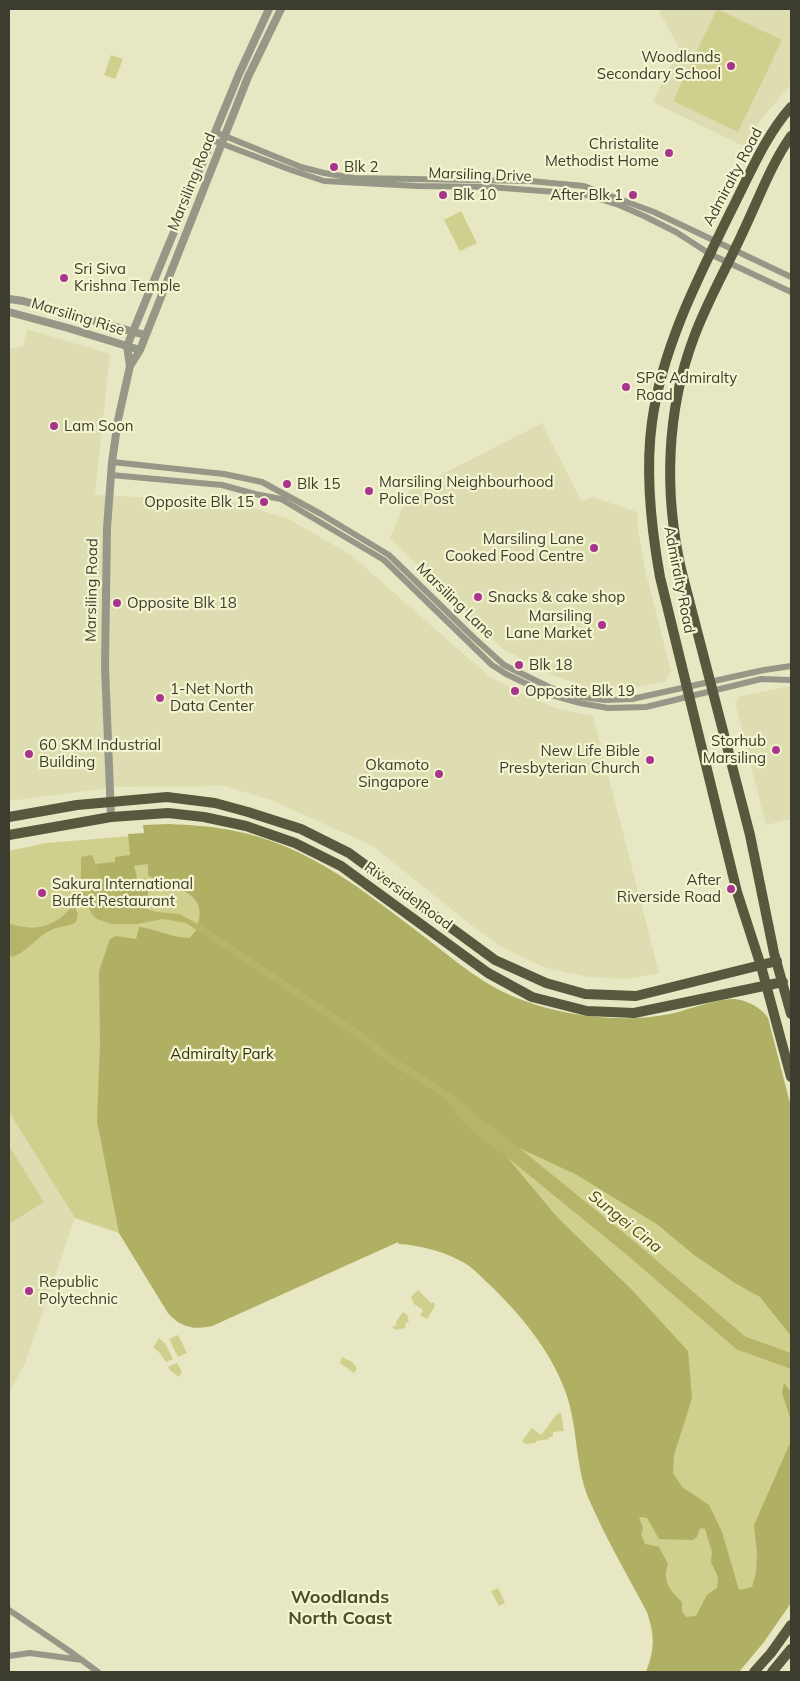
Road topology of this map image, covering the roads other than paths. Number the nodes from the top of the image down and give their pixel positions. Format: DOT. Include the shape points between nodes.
graph roads {
  1 [pos="269,9"];
  2 [pos="281,9"];
  3 [pos="791,107"];
  4 [pos="214,136"];
  5 [pos="791,136"];
  6 [pos="224,139"];
  7 [pos="716,242"];
  8 [pos="735,250"];
  9 [pos="710,254"];
  10 [pos="729,262"];
  11 [pos="791,277"];
  12 [pos="791,292"];
  13 [pos="9,299"];
  14 [pos="9,312"];
  15 [pos="133,332"];
  16 [pos="145,335"];
  17 [pos="127,346"];
  18 [pos="140,350"];
  19 [pos="130,366"];
  20 [pos="112,462"];
  21 [pos="111,475"];
  22 [pos="472,636"];
  23 [pos="467,642"];
  24 [pos="791,666"];
  25 [pos="791,680"];
  26 [pos="711,686"];
  27 [pos="688,692"];
  28 [pos="110,801"];
  29 [pos="111,817"];
  30 [pos="9,818"];
  31 [pos="9,835"];
  32 [pos="777,962"];
  33 [pos="761,966"];
  34 [pos="783,982"];
  35 [pos="766,986"];
  36 [pos="791,1014"];
  37 [pos="791,1077"];
  38 [pos="9,1610"];
  39 [pos="791,1625"];
  40 [pos="791,1650"];
  41 [pos="9,1656"];
  42 [pos="83,1660"];
  43 [pos="98,1672"];
  44 [pos="754,1672"];
  45 [pos="772,1672"];
  1 -- 4 [label="street, Marsiling Road" via="251,44"];
  2 -- 6 [label="street, Marsiling Road" via="248,77"];
  3 -- 7 [label="main road, Admiralty Road" via="771,136"];
  4 -- 6 [label="street, Marsiling Drive"];
  4 -- 15 [label="street, Marsiling Road"];
  5 -- 8 [label="main road, Admiralty Road"];
  6 -- 7 [label="street, Marsiling Drive" via="324,173 354,178 530,181 584,186 654,212"];
  6 -- 9 [label="street, Marsiling Drive" via="291,170 324,180 583,194 644,216"];
  6 -- 16 [label="street, Marsiling Road"];
  7 -- 8 [label="street, Marsiling Drive"];
  7 -- 9 [label="main road, Admiralty Road"];
  8 -- 10 [label="main road, Admiralty Road"];
  8 -- 11 [label="street, Marsiling Drive"];
  9 -- 10 [label="street, Marsiling Drive"];
  9 -- 27 [label="main road, Admiralty Road" via="665,362 649,449 655,549"];
  10 -- 12 [label="street, Marsiling Drive"];
  10 -- 26 [label="main road, Admiralty Road" via="694,336 684,367 671,447 675,541"];
  13 -- 15 [label="street, Marsiling Rise"];
  14 -- 17 [label="street, Marsiling Rise"];
  15 -- 16 [label="street, Marsiling Rise"];
  15 -- 17 [label="street, Marsiling Road"];
  16 -- 18 [label="street, Marsiling Road"];
  17 -- 18 [label="street, Marsiling Rise"];
  17 -- 19 [label="street, Marsiling Road"];
  18 -- 19 [label="street, Marsiling Road"];
  19 -- 20 [label="street, Marsiling Road"];
  20 -- 21 [label="street, Marsiling Road"];
  20 -- 22 [label="street, Marsiling Lane" via="224,474 262,482 389,555"];
  21 -- 23 [label="street, Marsiling Lane" via="222,485 280,499 384,560"];
  21 -- 28 [label="street, Marsiling Road" via="105,588"];
  22 -- 23 [label="street"];
  22 -- 27 [label="street, Marsiling Lane" via="504,665 551,688 582,697 632,699"];
  23 -- 27 [label="street, Marsiling Lane" via="506,674 548,694 580,704 608,708 646,707"];
  24 -- 26 [label="street, Marsiling Lane" via="764,670"];
  25 -- 26 [label="street, Marsiling Lane" via="761,679"];
  26 -- 27 [label="street, Marsiling Lane"];
  26 -- 32 [label="main road, Admiralty Road" via="756,858"];
  27 -- 33 [label="main road, Admiralty Road" via="737,892"];
  28 -- 29 [label="street, Marsiling Road"];
  28 -- 30 [label="main road, Riverside Road"];
  28 -- 33 [label="main road, Riverside Road" via="168,796 190,799 302,829 348,853 495,960 546,983 584,994 636,996"];
  29 -- 31 [label="main road, Riverside Road"];
  29 -- 35 [label="main road, Riverside Road" via="168,813 204,817 246,826 295,843 347,870 488,973 532,997 586,1011 634,1013"];
  32 -- 33 [label="main road, Riverside Road"];
  32 -- 34 [label="main road, Admiralty Road"];
  33 -- 35 [label="main road, Admiralty Road"];
  34 -- 35 [label="main road, Riverside Road"];
  34 -- 36 [label="main road, Admiralty Road"];
  35 -- 37 [label="main road, Admiralty Road"];
  38 -- 42 [label="street"];
  39 -- 44 [label="main road"];
  40 -- 45 [label="main road"];
  41 -- 42 [label="street" via="30,1652"];
  42 -- 43 [label="street"];
}
